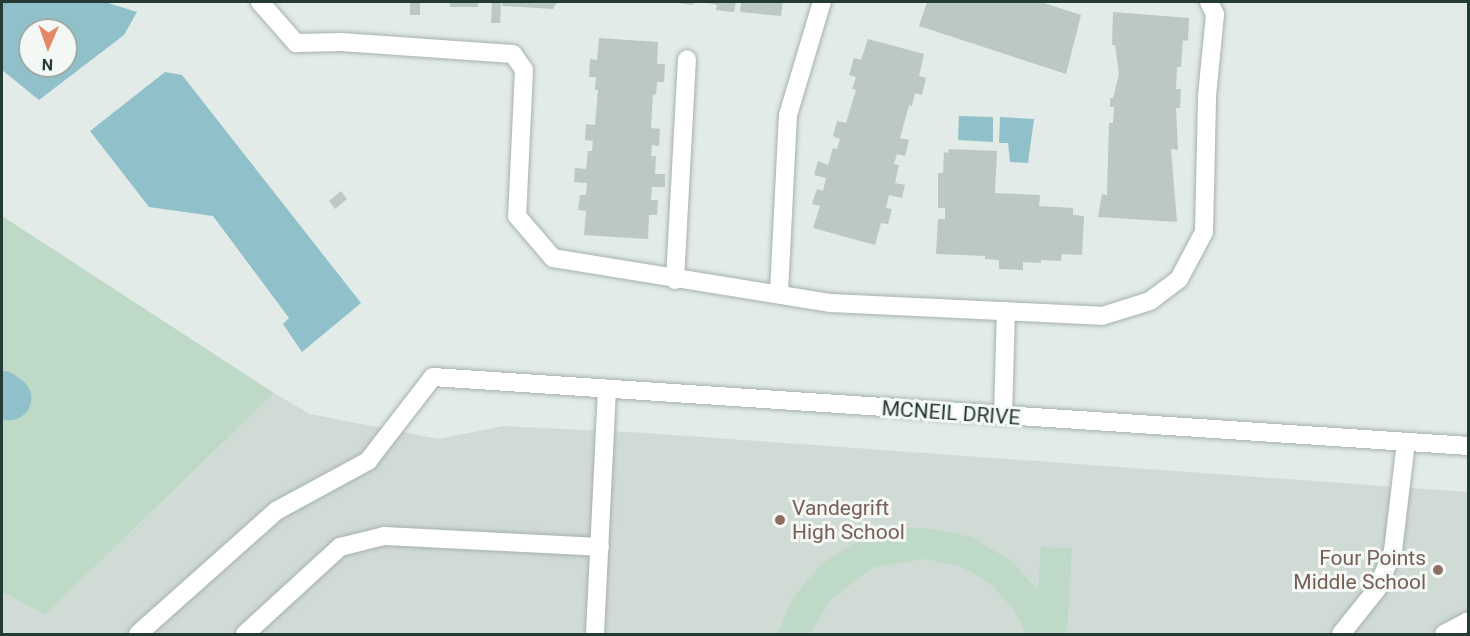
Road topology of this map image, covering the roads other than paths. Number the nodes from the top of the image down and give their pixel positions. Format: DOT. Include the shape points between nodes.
graph roads {
  1 [pos="260,2"];
  2 [pos="822,2"];
  3 [pos="1209,2"];
  4 [pos="687,59"];
  5 [pos="675,280"];
  6 [pos="779,292"];
  7 [pos="1006,311"];
  8 [pos="607,390"];
  9 [pos="1003,416"];
  10 [pos="1406,442"];
  11 [pos="1468,446"];
  12 [pos="600,547"];
  13 [pos="1468,621"];
  14 [pos="138,634"];
  15 [pos="245,634"];
  16 [pos="595,634"];
  17 [pos="1341,634"];
  18 [pos="1444,634"];
  1 -- 5 [label="street" via="296,43 341,42 513,54 524,70 517,216 553,258"];
  2 -- 6 [label="street" via="788,115"];
  3 -- 7 [label="street" via="1215,14 1207,96 1204,232 1179,279 1150,302 1102,316"];
  4 -- 5 [label="street"];
  5 -- 6 [label="street"];
  6 -- 7 [label="street" via="831,303"];
  7 -- 9 [label="street"];
  8 -- 9 [label="street, MCNEIL DRIVE"];
  8 -- 12 [label="street"];
  8 -- 14 [label="street, MCNEIL DRIVE" via="433,377 368,461 276,511"];
  9 -- 10 [label="street, MCNEIL DRIVE"];
  10 -- 11 [label="street, MCNEIL DRIVE"];
  10 -- 17 [label="street" via="1393,551 1377,588"];
  12 -- 15 [label="street" via="384,536 340,547"];
  12 -- 16 [label="street"];
  13 -- 18 [label="street"];
}
